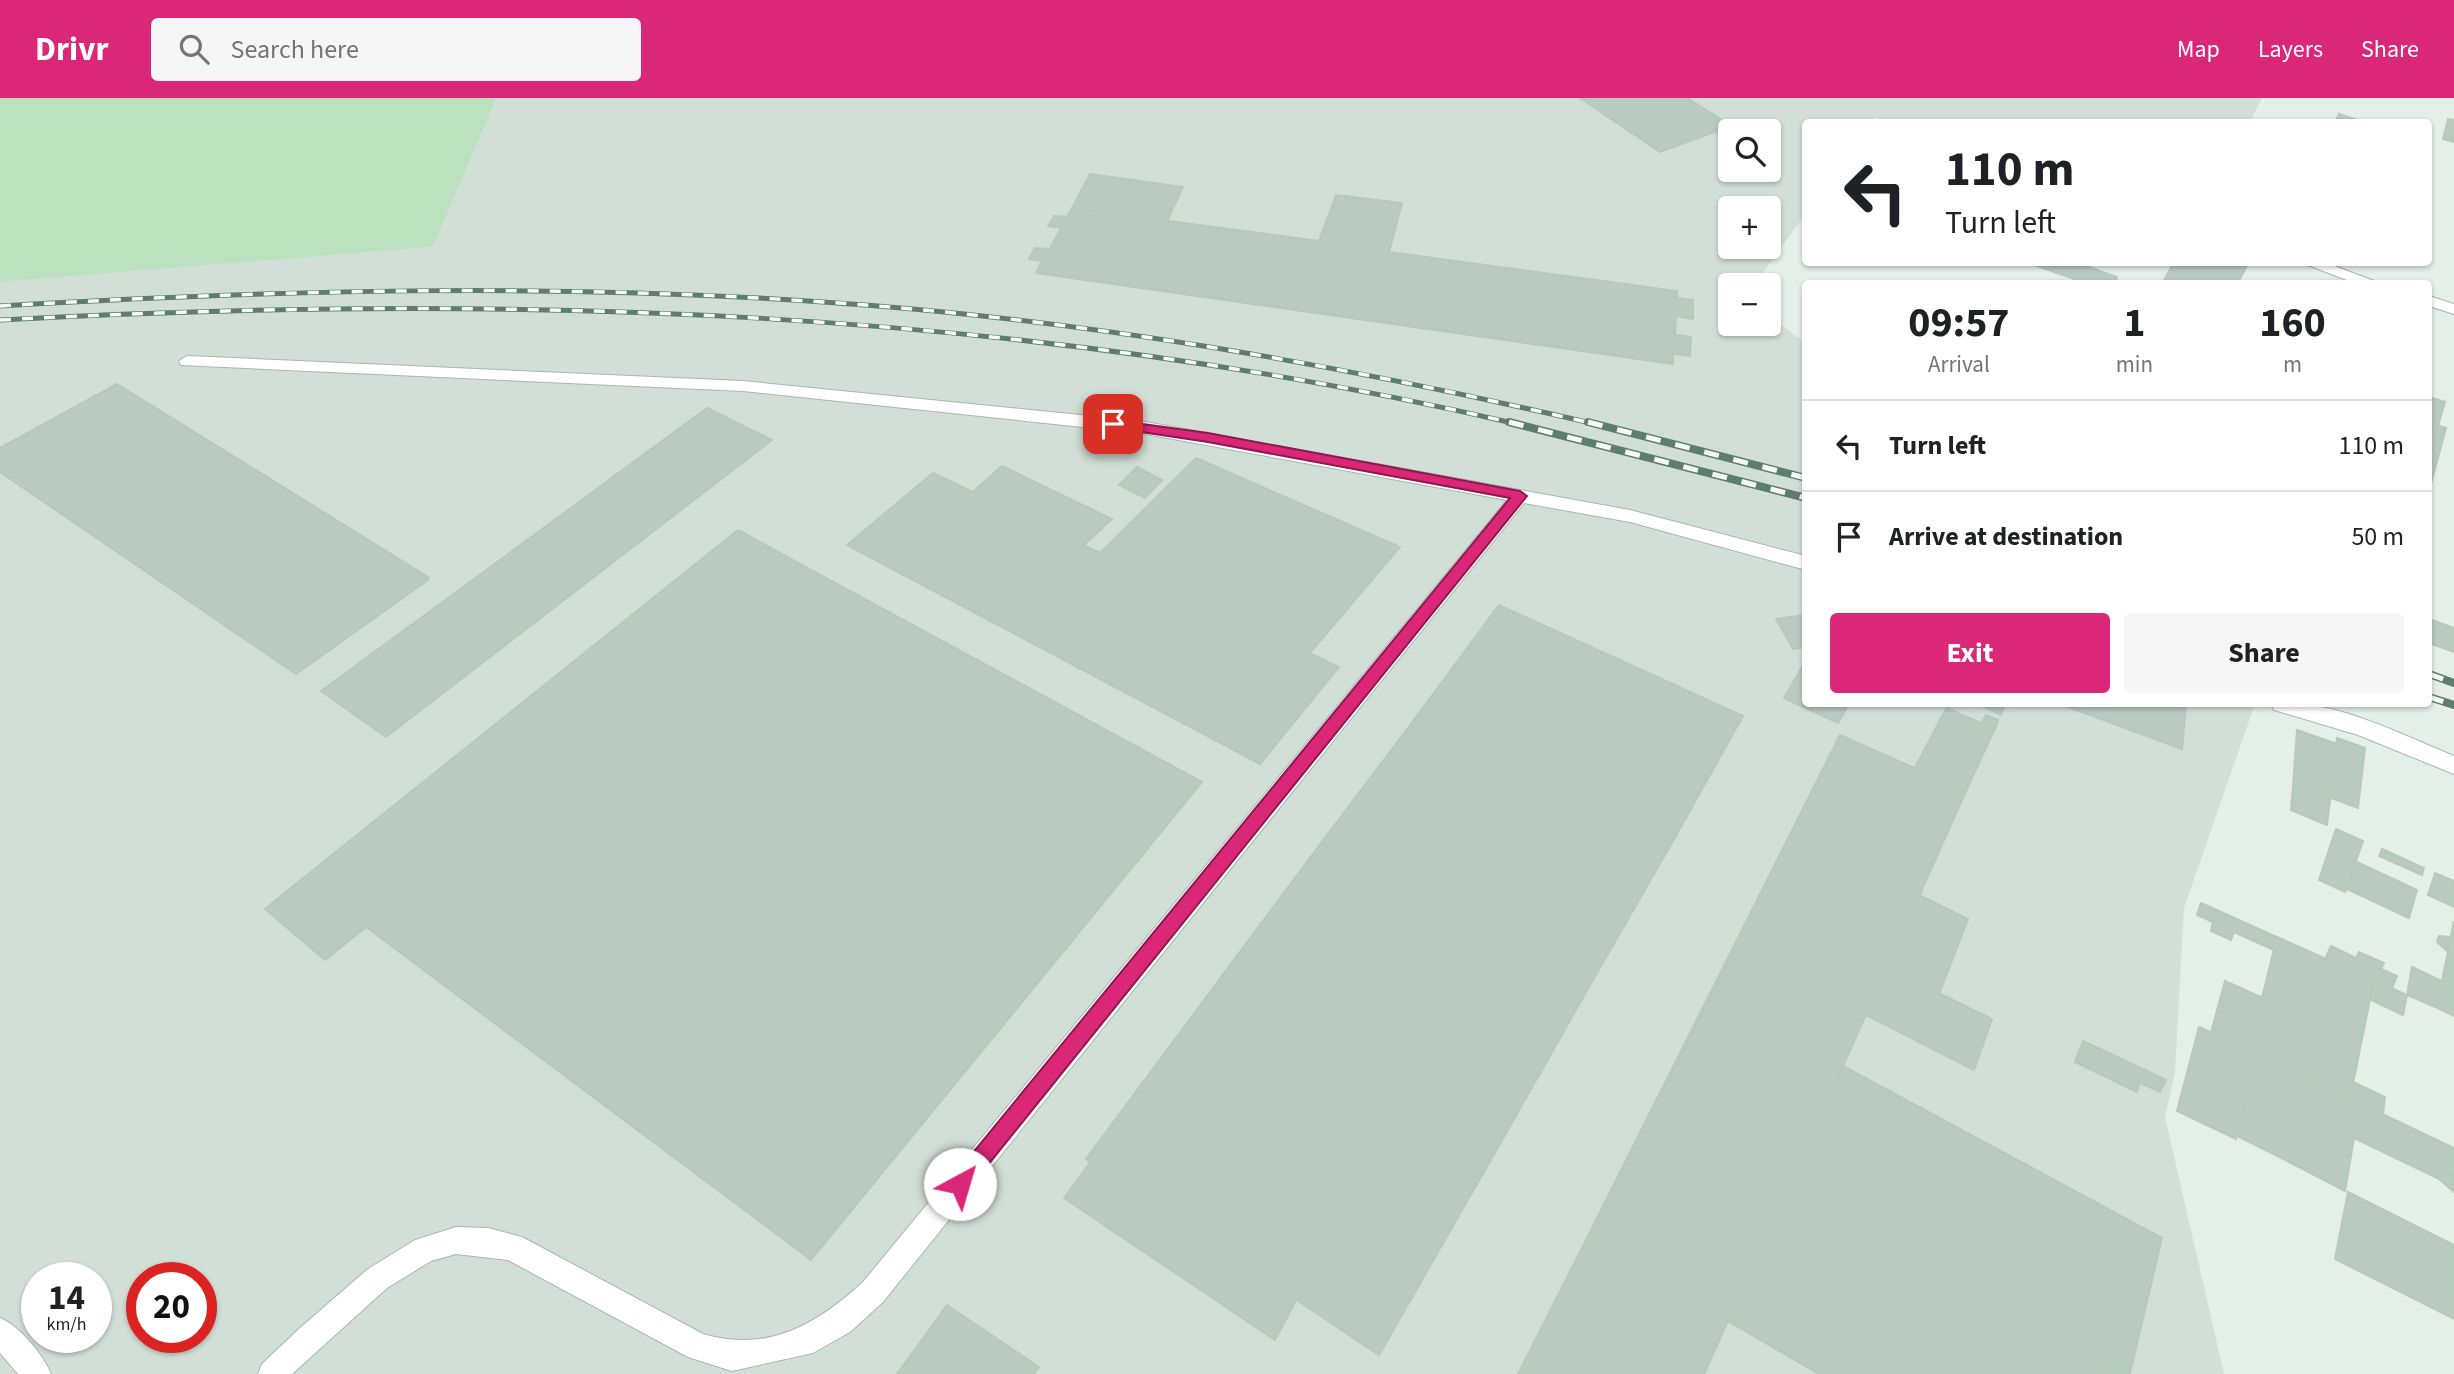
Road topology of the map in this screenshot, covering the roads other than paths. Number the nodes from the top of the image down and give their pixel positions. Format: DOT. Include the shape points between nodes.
graph roads {
  1 [pos="2319,266"];
  2 [pos="2362,280"];
  3 [pos="2432,302"];
  4 [pos="2454,309"];
  5 [pos="187,360"];
  6 [pos="1520,496"];
  7 [pos="1802,562"];
  8 [pos="2291,707"];
  9 [pos="2454,765"];
  10 [pos="0,1332"];
  11 [pos="37,1374"];
  12 [pos="272,1374"];
  1 -- 2 [label="lane"];
  3 -- 4 [label="lane"];
  5 -- 6 [label="lane" via="787,390 1183,433"];
  6 -- 7 [label="lane" via="1666,524"];
  6 -- 12 [label="lane" via="873,1292 840,1322 803,1343 732,1357 698,1347 512,1247 478,1240 448,1242 417,1254 383,1276"];
  8 -- 9 [label="lane" via="2363,728"];
  10 -- 11 [label="lane"];
}
